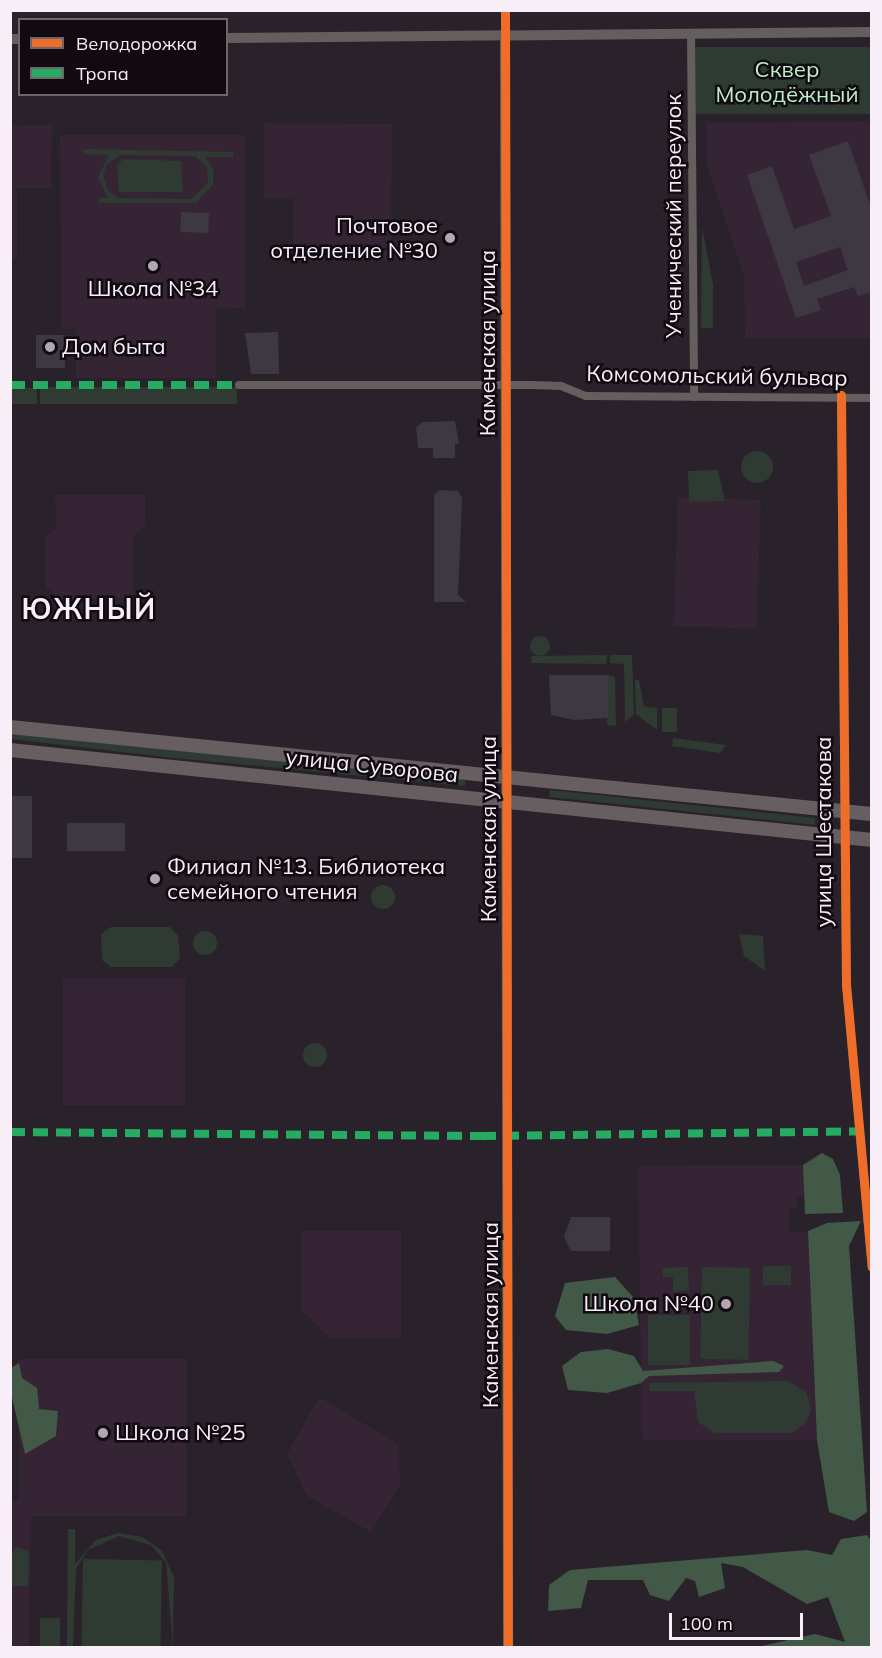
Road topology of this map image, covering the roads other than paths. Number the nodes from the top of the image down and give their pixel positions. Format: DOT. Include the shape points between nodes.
graph roads {
  1 [pos="505,10"];
  2 [pos="872,32"];
  3 [pos="691,34"];
  4 [pos="505,36"];
  5 [pos="228,38"];
  6 [pos="239,385"];
  7 [pos="507,385"];
  8 [pos="841,395"];
  9 [pos="694,397"];
  10 [pos="872,398"];
  11 [pos="10,727"];
  12 [pos="10,750"];
  13 [pos="508,778"];
  14 [pos="508,802"];
  15 [pos="844,812"];
  16 [pos="872,814"];
  17 [pos="844,837"];
  18 [pos="872,840"];
  19 [pos="872,1267"];
  20 [pos="508,1647"];
  1 -- 4 [label="street, Каменская улица"];
  2 -- 3 [label="street"];
  3 -- 4 [label="street"];
  3 -- 9 [label="street, Ученический переулок"];
  4 -- 5 [label="street"];
  4 -- 7 [label="street, Каменская улица"];
  6 -- 7 [label="street, Комсомольский бульвар"];
  7 -- 9 [label="street, Комсомольский бульвар" via="561,386 586,396"];
  7 -- 13 [label="street, Каменская улица"];
  8 -- 9 [label="street, Комсомольский бульвар"];
  8 -- 10 [label="street, Комсомольский бульвар"];
  8 -- 15 [label="street, улица Шестакова"];
  11 -- 13 [label="main road, улица Суворова"];
  12 -- 14 [label="main road, улица Суворова"];
  13 -- 14 [label="street, Каменская улица"];
  13 -- 15 [label="main road, улица Суворова"];
  14 -- 17 [label="main road, улица Суворова"];
  14 -- 20 [label="street, Каменская улица"];
  15 -- 16 [label="main road, улица Суворова"];
  15 -- 17 [label="street, улица Шестакова"];
  17 -- 18 [label="main road, улица Суворова"];
  17 -- 19 [label="street, улица Шестакова" via="846,984"];
}
